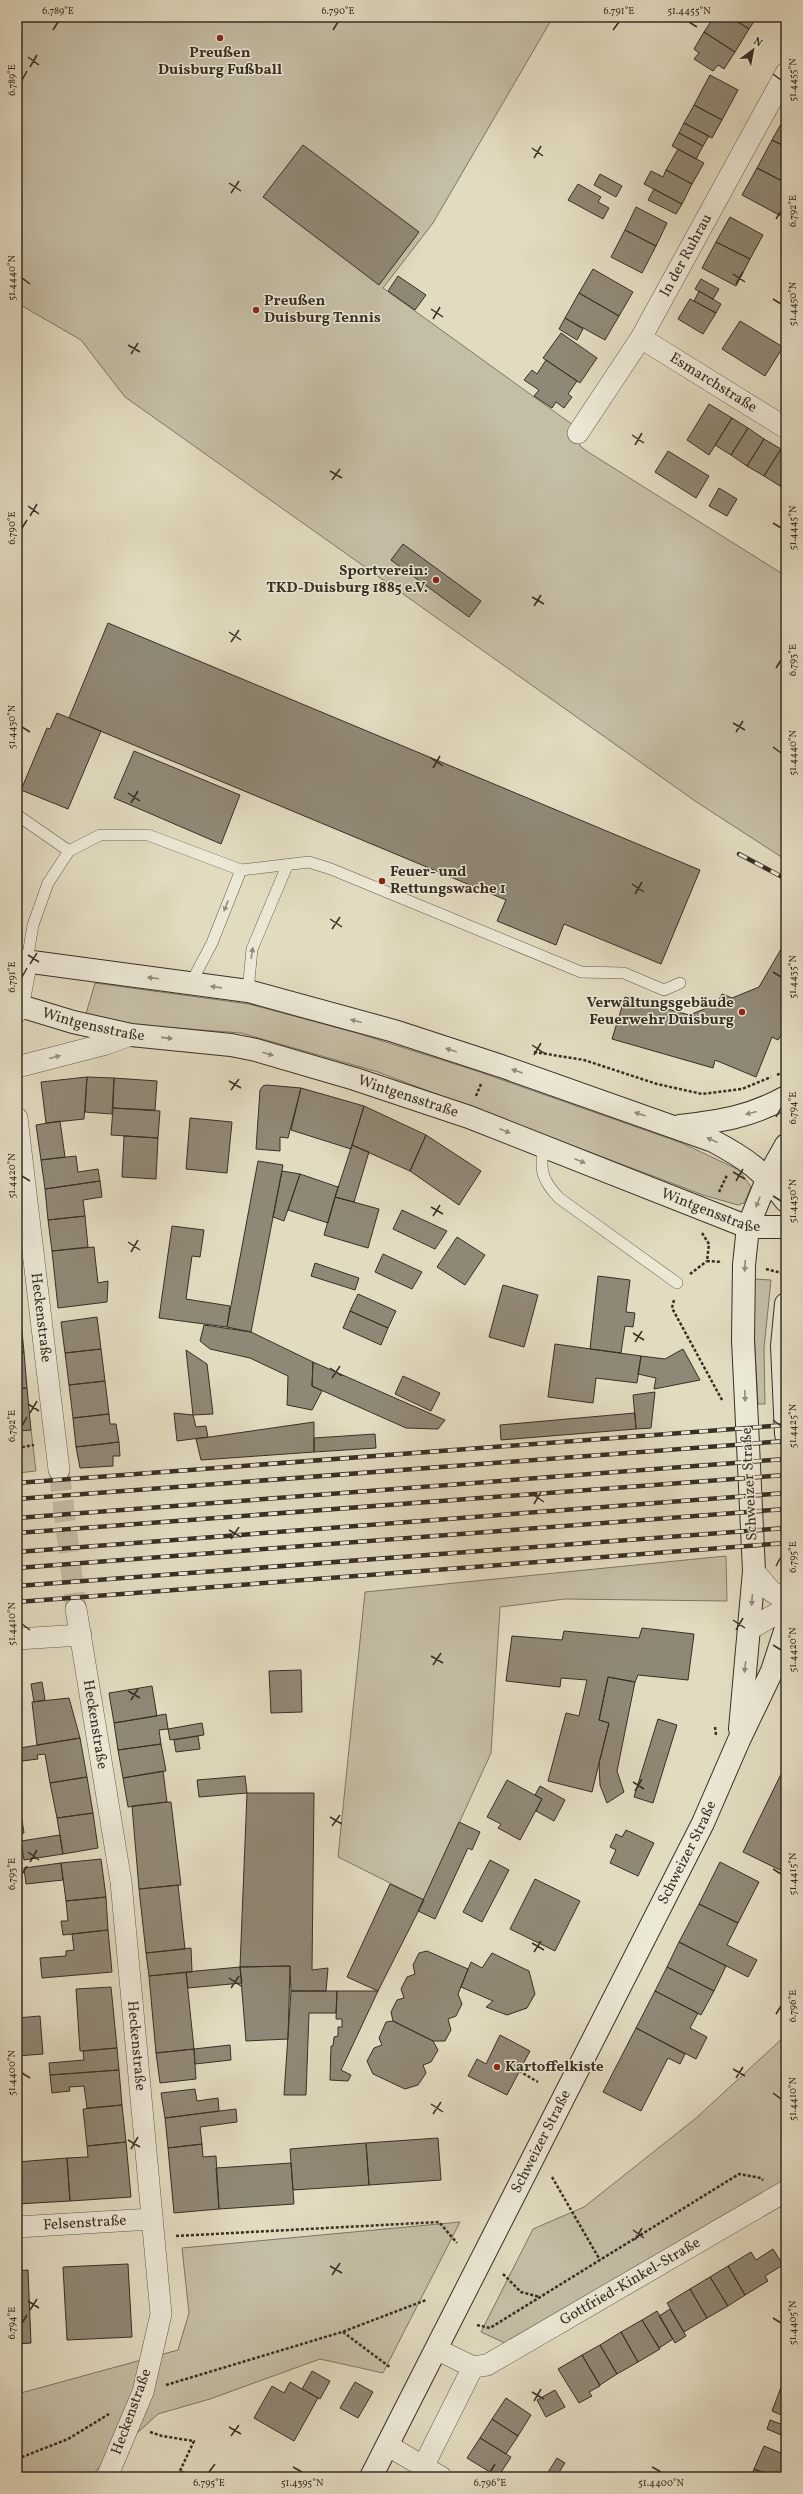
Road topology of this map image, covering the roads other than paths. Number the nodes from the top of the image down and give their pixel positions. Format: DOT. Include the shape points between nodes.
graph roads {
  1 [pos="786,73"];
  2 [pos="641,338"];
  3 [pos="786,428"];
  4 [pos="578,433"];
  5 [pos="17,815"];
  6 [pos="69,851"];
  7 [pos="287,866"];
  8 [pos="241,870"];
  9 [pos="21,969"];
  10 [pos="680,983"];
  11 [pos="191,984"];
  12 [pos="248,991"];
  13 [pos="18,1008"];
  14 [pos="132,1035"];
  15 [pos="17,1067"];
  16 [pos="786,1097"];
  17 [pos="17,1118"];
  18 [pos="676,1126"];
  19 [pos="786,1145"];
  20 [pos="543,1146"];
  21 [pos="768,1177"];
  22 [pos="786,1201"];
  23 [pos="748,1227"];
  24 [pos="786,1227"];
  25 [pos="676,1283"];
  26 [pos="786,1304"];
  27 [pos="786,1434"];
  28 [pos="59,1470"];
  29 [pos="754,1571"];
  30 [pos="786,1600"];
  31 [pos="786,1608"];
  32 [pos="76,1609"];
  33 [pos="786,1628"];
  34 [pos="750,1629"];
  35 [pos="81,1635"];
  36 [pos="17,1639"];
  37 [pos="739,1740"];
  38 [pos="784,2195"];
  39 [pos="17,2227"];
  40 [pos="153,2228"];
  41 [pos="436,2349"];
  42 [pos="473,2367"];
  43 [pos="387,2445"];
  44 [pos="424,2465"];
  45 [pos="107,2477"];
  46 [pos="371,2477"];
  47 [pos="441,2477"];
  1 -- 2 [label="street, In der Ruhrau"];
  2 -- 3 [label="street, Esmarchstraße"];
  2 -- 4 [label="street, In der Ruhrau"];
  5 -- 6 [label="lane"];
  6 -- 8 [label="lane" via="100,835 148,835"];
  6 -- 9 [label="lane" via="48,883 33,924"];
  7 -- 8 [label="lane"];
  7 -- 10 [label="lane" via="309,862 331,869 581,972 624,973 664,990"];
  12 -- 7 [label="lane, one-way" via="252,949"];
  8 -- 11 [label="lane, one-way" via="212,943"];
  11 -- 9 [label="main road, one-way"];
  9 -- 13 [label="street"];
  12 -- 11 [label="main road, one-way"];
  18 -- 12 [label="main road, one-way" via="394,1031"];
  13 -- 14 [label="main road, Wintgensstraße"];
  15 -- 14 [label="street, one-way"];
  14 -- 20 [label="main road, Wintgensstraße, one-way" via="256,1050 469,1117"];
  16 -- 18 [label="main road, one-way" via="761,1111 713,1122"];
  17 -- 28 [label="street, Heckenstraße"];
  21 -- 18 [label="main road, one-way" via="732,1151"];
  19 -- 21 [label="main road, Schweizer Straße"];
  20 -- 23 [label="main road, Wintgensstraße, one-way"];
  20 -- 25 [label="lane" via="541,1165 546,1185 559,1198"];
  21 -- 22 [label="main road"];
  21 -- 23 [label="main road, Schweizer Straße, one-way"];
  23 -- 24 [label="main road, Wintgensstraße"];
  23 -- 29 [label="main road, Schweizer Straße, one-way" via="744,1264 743,1340"];
  26 -- 27 [label="main road" via="782,1346"];
  29 -- 30 [label="street" via="771,1591"];
  29 -- 34 [label="main road, Schweizer Straße, one-way"];
  31 -- 34 [label="street"];
  32 -- 35 [label="street, Heckenstraße"];
  33 -- 37 [label="main road, Schweizer Straße" via="772,1672"];
  34 -- 37 [label="main road, Schweizer Straße, one-way"];
  35 -- 36 [label="street"];
  35 -- 40 [label="street, Heckenstraße" via="121,1882"];
  37 -- 41 [label="main road, Schweizer Straße" via="703,1823"];
  38 -- 42 [label="street, Gottfried-Kinkel-Straße" via="502,2358 488,2365"];
  39 -- 40 [label="street, Felsenstraße"];
  40 -- 45 [label="street, Heckenstraße" via="161,2314 143,2392"];
  41 -- 42 [label="street"];
  41 -- 43 [label="main road, Schweizer Straße"];
  42 -- 44 [label="street"];
  43 -- 44 [label="street"];
  43 -- 46 [label="main road, Schweizer Straße"];
  44 -- 47 [label="street"];
}
